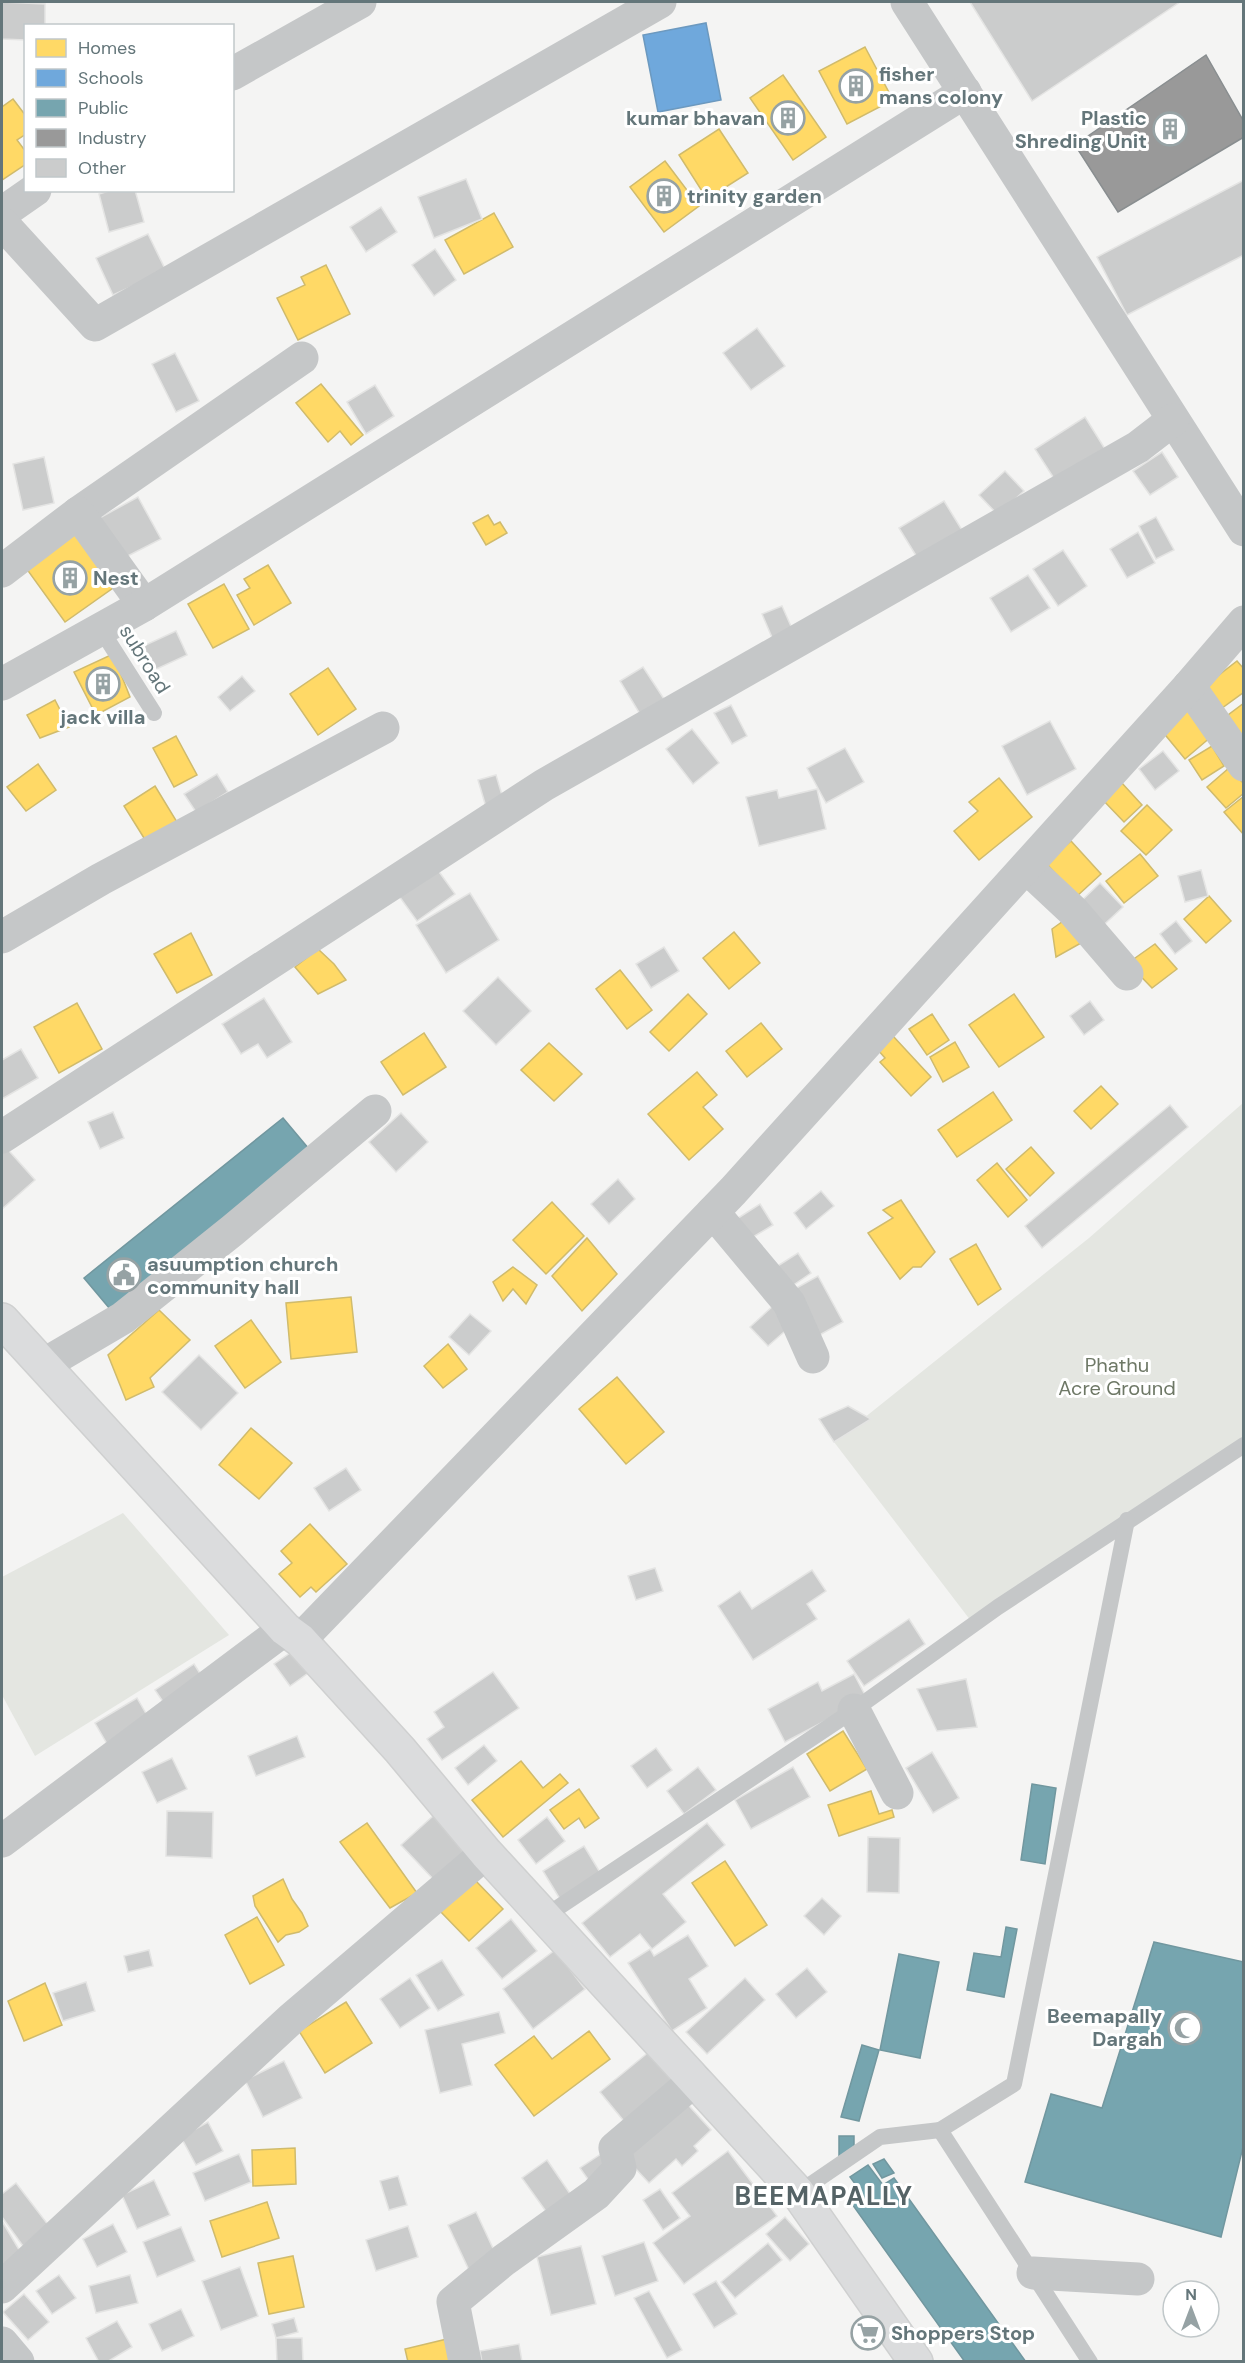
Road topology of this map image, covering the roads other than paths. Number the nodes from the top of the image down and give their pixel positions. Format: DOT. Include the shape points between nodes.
graph roads {
  1 [pos="360,2"];
  2 [pos="660,2"];
  3 [pos="907,2"];
  4 [pos="234,73"];
  5 [pos="965,92"];
  6 [pos="32,192"];
  7 [pos="2,213"];
  8 [pos="2,223"];
  9 [pos="303,358"];
  10 [pos="1173,420"];
  11 [pos="78,513"];
  12 [pos="1244,530"];
  13 [pos="2,571"];
  14 [pos="144,605"];
  15 [pos="1244,622"];
  16 [pos="100,628"];
  17 [pos="2,684"];
  18 [pos="1189,686"];
  19 [pos="154,713"];
  20 [pos="383,728"];
  21 [pos="1244,765"];
  22 [pos="1026,867"];
  23 [pos="2,937"];
  24 [pos="1127,974"];
  25 [pos="375,1111"];
  26 [pos="2,1137"];
  27 [pos="713,1212"];
  28 [pos="2,1320"];
  29 [pos="813,1357"];
  30 [pos="43,1365"];
  31 [pos="1244,1445"];
  32 [pos="1127,1520"];
  33 [pos="293,1635"];
  34 [pos="854,1710"];
  35 [pos="897,1793"];
  36 [pos="2,1841"];
  37 [pos="486,1853"];
  38 [pos="544,1917"];
  39 [pos="695,2080"];
  40 [pos="940,2130"];
  41 [pos="798,2193"];
  42 [pos="1033,2273"];
  43 [pos="1138,2279"];
  44 [pos="2,2287"];
  45 [pos="2,2343"];
  46 [pos="18,2361"];
  47 [pos="465,2361"];
  48 [pos="916,2361"];
  49 [pos="1090,2361"];
  1 -- 4 [label="street"];
  2 -- 8 [label="street" via="95,325"];
  3 -- 5 [label="street"];
  5 -- 10 [label="street"];
  5 -- 14 [label="street"];
  6 -- 7 [label="street"];
  9 -- 11 [label="street"];
  10 -- 12 [label="street"];
  10 -- 26 [label="street" via="1138,447 544,785"];
  11 -- 13 [label="street"];
  11 -- 14 [label="street"];
  14 -- 16 [label="street"];
  15 -- 18 [label="street"];
  16 -- 17 [label="street"];
  16 -- 19 [label="lane, subroad"];
  18 -- 21 [label="street"];
  18 -- 22 [label="street"];
  20 -- 23 [label="street" via="101,879"];
  22 -- 24 [label="street" via="1073,911"];
  22 -- 27 [label="street"];
  25 -- 30 [label="street" via="123,1318"];
  27 -- 29 [label="street" via="789,1303"];
  27 -- 33 [label="street"];
  28 -- 30 [label="main road"];
  30 -- 33 [label="main road"];
  31 -- 32 [label="lane"];
  32 -- 34 [label="lane"];
  32 -- 40 [label="lane" via="1014,2084"];
  33 -- 36 [label="street"];
  33 -- 37 [label="main road" via="400,1750"];
  34 -- 35 [label="street"];
  34 -- 38 [label="lane"];
  37 -- 38 [label="main road"];
  37 -- 44 [label="street" via="291,2019"];
  38 -- 39 [label="main road"];
  39 -- 41 [label="main road"];
  39 -- 47 [label="street" via="615,2148 620,2168 596,2194 453,2302"];
  40 -- 41 [label="lane" via="880,2137"];
  40 -- 42 [label="lane"];
  41 -- 48 [label="main road"];
  42 -- 43 [label="street"];
  42 -- 49 [label="lane"];
  45 -- 46 [label="street"];
}
